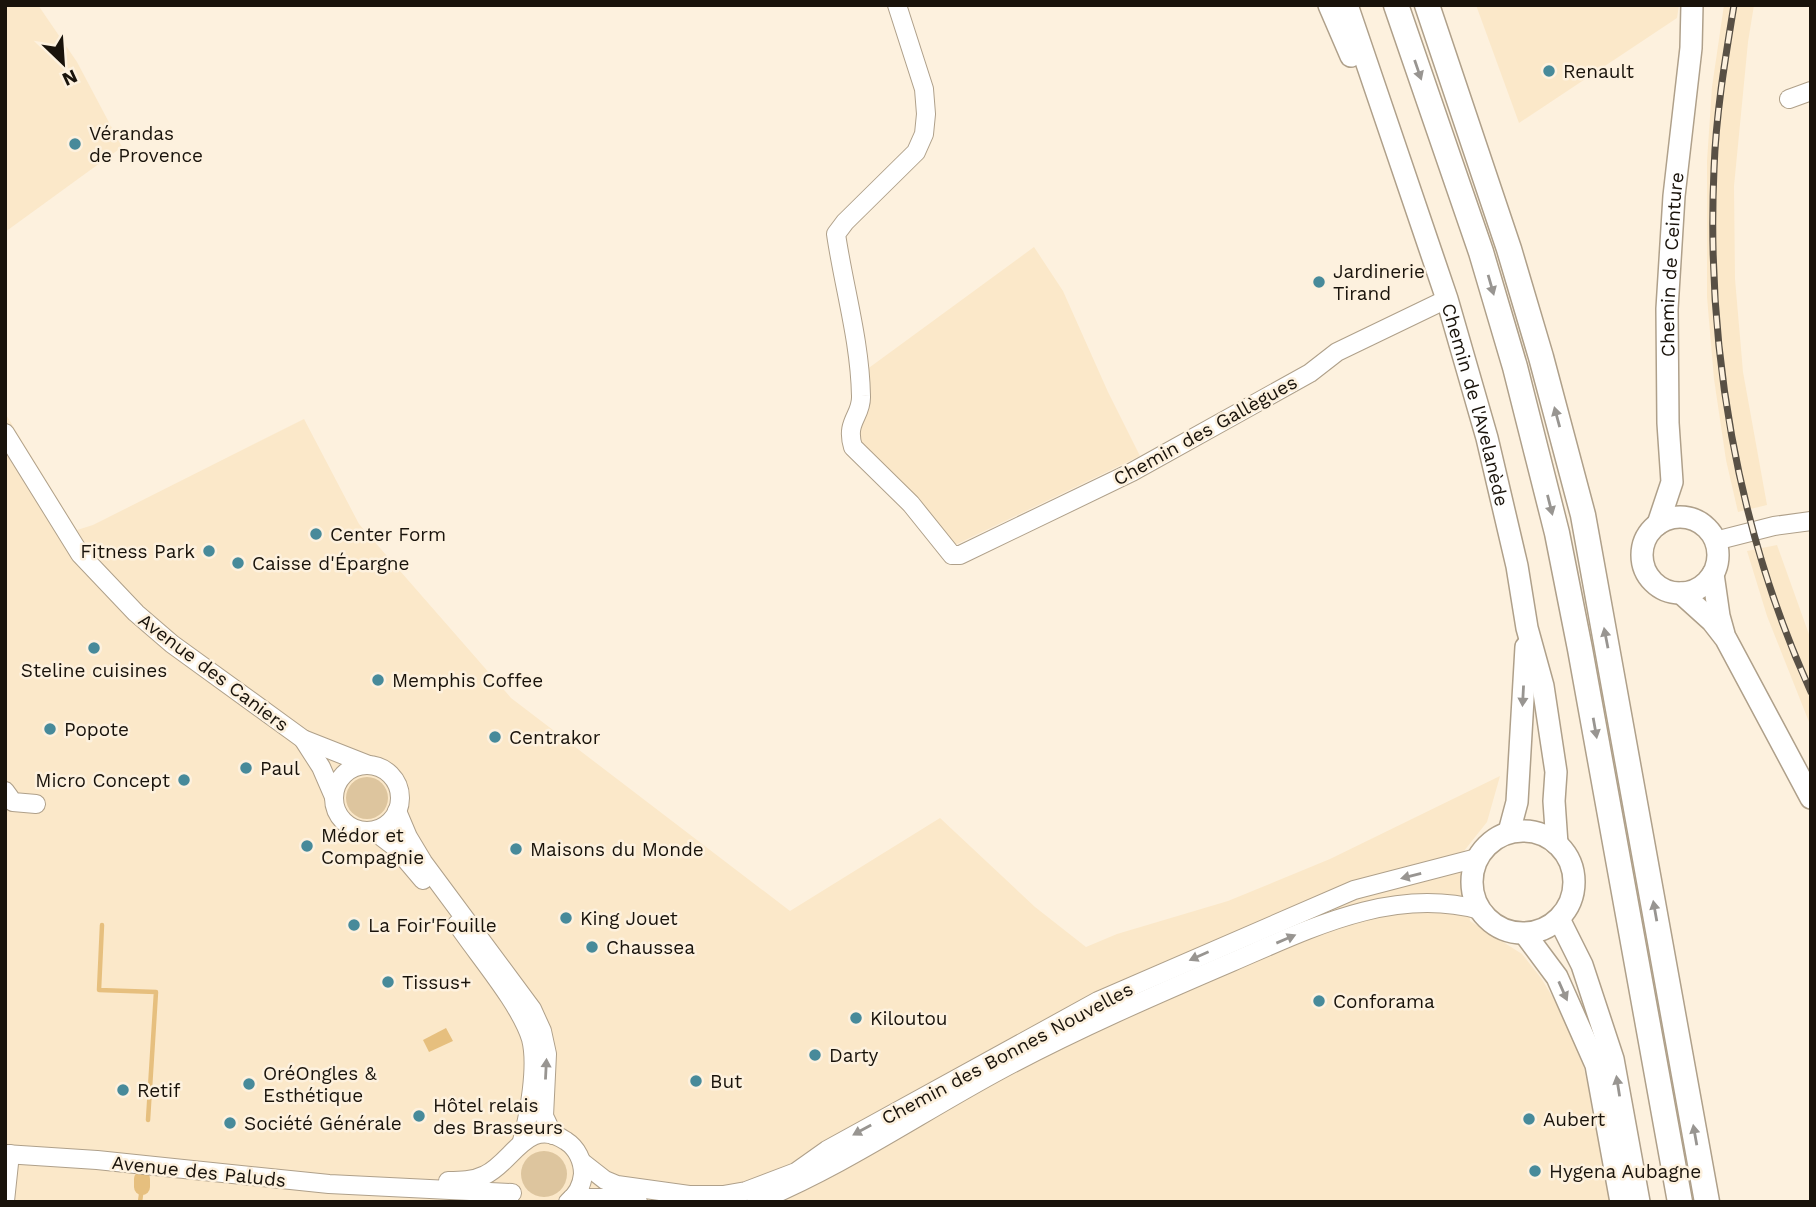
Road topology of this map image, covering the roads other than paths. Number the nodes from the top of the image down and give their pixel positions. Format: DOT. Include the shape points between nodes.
graph roads {
  1 [pos="897,5"];
  2 [pos="1329,5"];
  3 [pos="1348,5"];
  4 [pos="1396,5"];
  5 [pos="1427,5"];
  6 [pos="1692,5"];
  7 [pos="1703,5"];
  8 [pos="1691,48"];
  9 [pos="1811,91"];
  10 [pos="1789,99"];
  11 [pos="1408,187"];
  12 [pos="1447,299"];
  13 [pos="5,433"];
  14 [pos="1672,482"];
  15 [pos="1696,521"];
  16 [pos="1811,522"];
  17 [pos="1658,524"];
  18 [pos="1715,541"];
  19 [pos="1713,574"];
  20 [pos="1681,593"];
  21 [pos="1527,628"];
  22 [pos="1726,639"];
  23 [pos="303,738"];
  24 [pos="369,765"];
  25 [pos="5,791"];
  26 [pos="334,797"];
  27 [pos="1811,798"];
  28 [pos="36,804"];
  29 [pos="397,811"];
  30 [pos="374,831"];
  31 [pos="1509,832"];
  32 [pos="1557,844"];
  33 [pos="1477,858"];
  34 [pos="1480,910"];
  35 [pos="1559,919"];
  36 [pos="1525,934"];
  37 [pos="554,1135"];
  38 [pos="522,1141"];
  39 [pos="8,1154"];
  40 [pos="509,1156"];
  41 [pos="582,1162"];
  42 [pos="393,1189"];
  43 [pos="518,1199"];
  44 [pos="570,1200"];
  45 [pos="5,1201"];
  46 [pos="477,1202"];
  47 [pos="638,1202"];
  48 [pos="756,1202"];
  49 [pos="1621,1202"];
  50 [pos="1639,1202"];
  51 [pos="1680,1202"];
  52 [pos="1707,1202"];
  1 -- 12 [label="street, Chemin des Gallègues" via="924,89 924,134 916,152 836,234 862,400 849,436 853,447 911,504 952,555 1132,472 1310,373 1337,352"];
  2 -- 11 [label="main road, Chemin de l'Avelanède"];
  3 -- 11 [label="main road, Chemin de l'Avelanède"];
  4 -- 51 [label="highway, one-way" via="1481,252 1557,533"];
  52 -- 5 [label="highway, one-way" via="1583,515 1512,261"];
  6 -- 8 [label="main road, Chemin de Ceinture"];
  7 -- 8 [label="main road, Chemin de Ceinture"];
  8 -- 14 [label="main road, Chemin de Ceinture" via="1667,309"];
  9 -- 10 [label="street"];
  11 -- 12 [label="main road, Chemin de l'Avelanède"];
  12 -- 21 [label="main road, Chemin de l'Avelanède" via="1487,438"];
  13 -- 23 [label="street, Avenue des Caniers" via="80,554 118,596 172,644"];
  14 -- 15 [label="main road, Chemin de Ceinture"];
  14 -- 17 [label="main road, Chemin de Ceinture"];
  15 -- 17 [label="main road" via="1670,518"];
  15 -- 18 [label="main road"];
  16 -- 18 [label="street"];
  17 -- 20 [label="main road" via="1643,543 1643,567 1658,587"];
  18 -- 19 [label="main road" via="1719,554"];
  19 -- 20 [label="main road" via="1694,591"];
  19 -- 22 [label="main road"];
  20 -- 22 [label="main road"];
  21 -- 31 [label="main road, one-way" via="1517,802"];
  21 -- 32 [label="main road" via="1543,686 1556,772"];
  22 -- 27 [label="main road"];
  23 -- 24 [label="street, Avenue des Caniers"];
  23 -- 26 [label="street, Avenue des Caniers"];
  24 -- 26 [label="street" via="358,766 341,778"];
  24 -- 29 [label="street" via="394,779 399,789"];
  25 -- 28 [label="street" via="13,802"];
  26 -- 30 [label="street" via="346,824"];
  29 -- 30 [label="street" via="388,824"];
  37 -- 29 [label="street, one-way" via="544,1116 547,1054 532,1009 423,862"];
  30 -- 38 [label="street" via="415,869 519,1011 533,1052 530,1110"];
  31 -- 32 [label="main road" via="1536,832"];
  31 -- 33 [label="main road" via="1494,839"];
  32 -- 35 [label="main road" via="1570,858 1575,874 1569,906"];
  33 -- 34 [label="main road" via="1472,875"];
  33 -- 41 [label="street, Chemin des Bonnes Nouvelles, one-way" via="1354,890 1098,1001 827,1150 796,1172 746,1191 689,1195 617,1185"];
  34 -- 36 [label="main road" via="1503,929"];
  48 -- 34 [label="street, Chemin des Bonnes Nouvelles, one-way" via="801,1184 1050,1045 1298,934 1364,910 1416,902 1455,903"];
  35 -- 36 [label="main road"];
  50 -- 35 [label="main road, one-way" via="1613,1059 1582,965"];
  36 -- 49 [label="main road, one-way" via="1557,977 1596,1065"];
  37 -- 38 [label="street"];
  37 -- 41 [label="street, Chemin des Bonnes Nouvelles" via="571,1144"];
  38 -- 40 [label="street, Avenue des Paluds"];
  39 -- 42 [label="street, Avenue des Paluds"];
  39 -- 45 [label="street"];
  40 -- 42 [label="street, Avenue des Paluds" via="482,1177 424,1181"];
  40 -- 43 [label="street" via="506,1173"];
  41 -- 44 [label="street" via="582,1181"];
  42 -- 43 [label="street, Avenue des Paluds"];
  42 -- 46 [label="street, Avenue des Paluds" via="423,1198"];
  44 -- 47 [label="street"];
}
